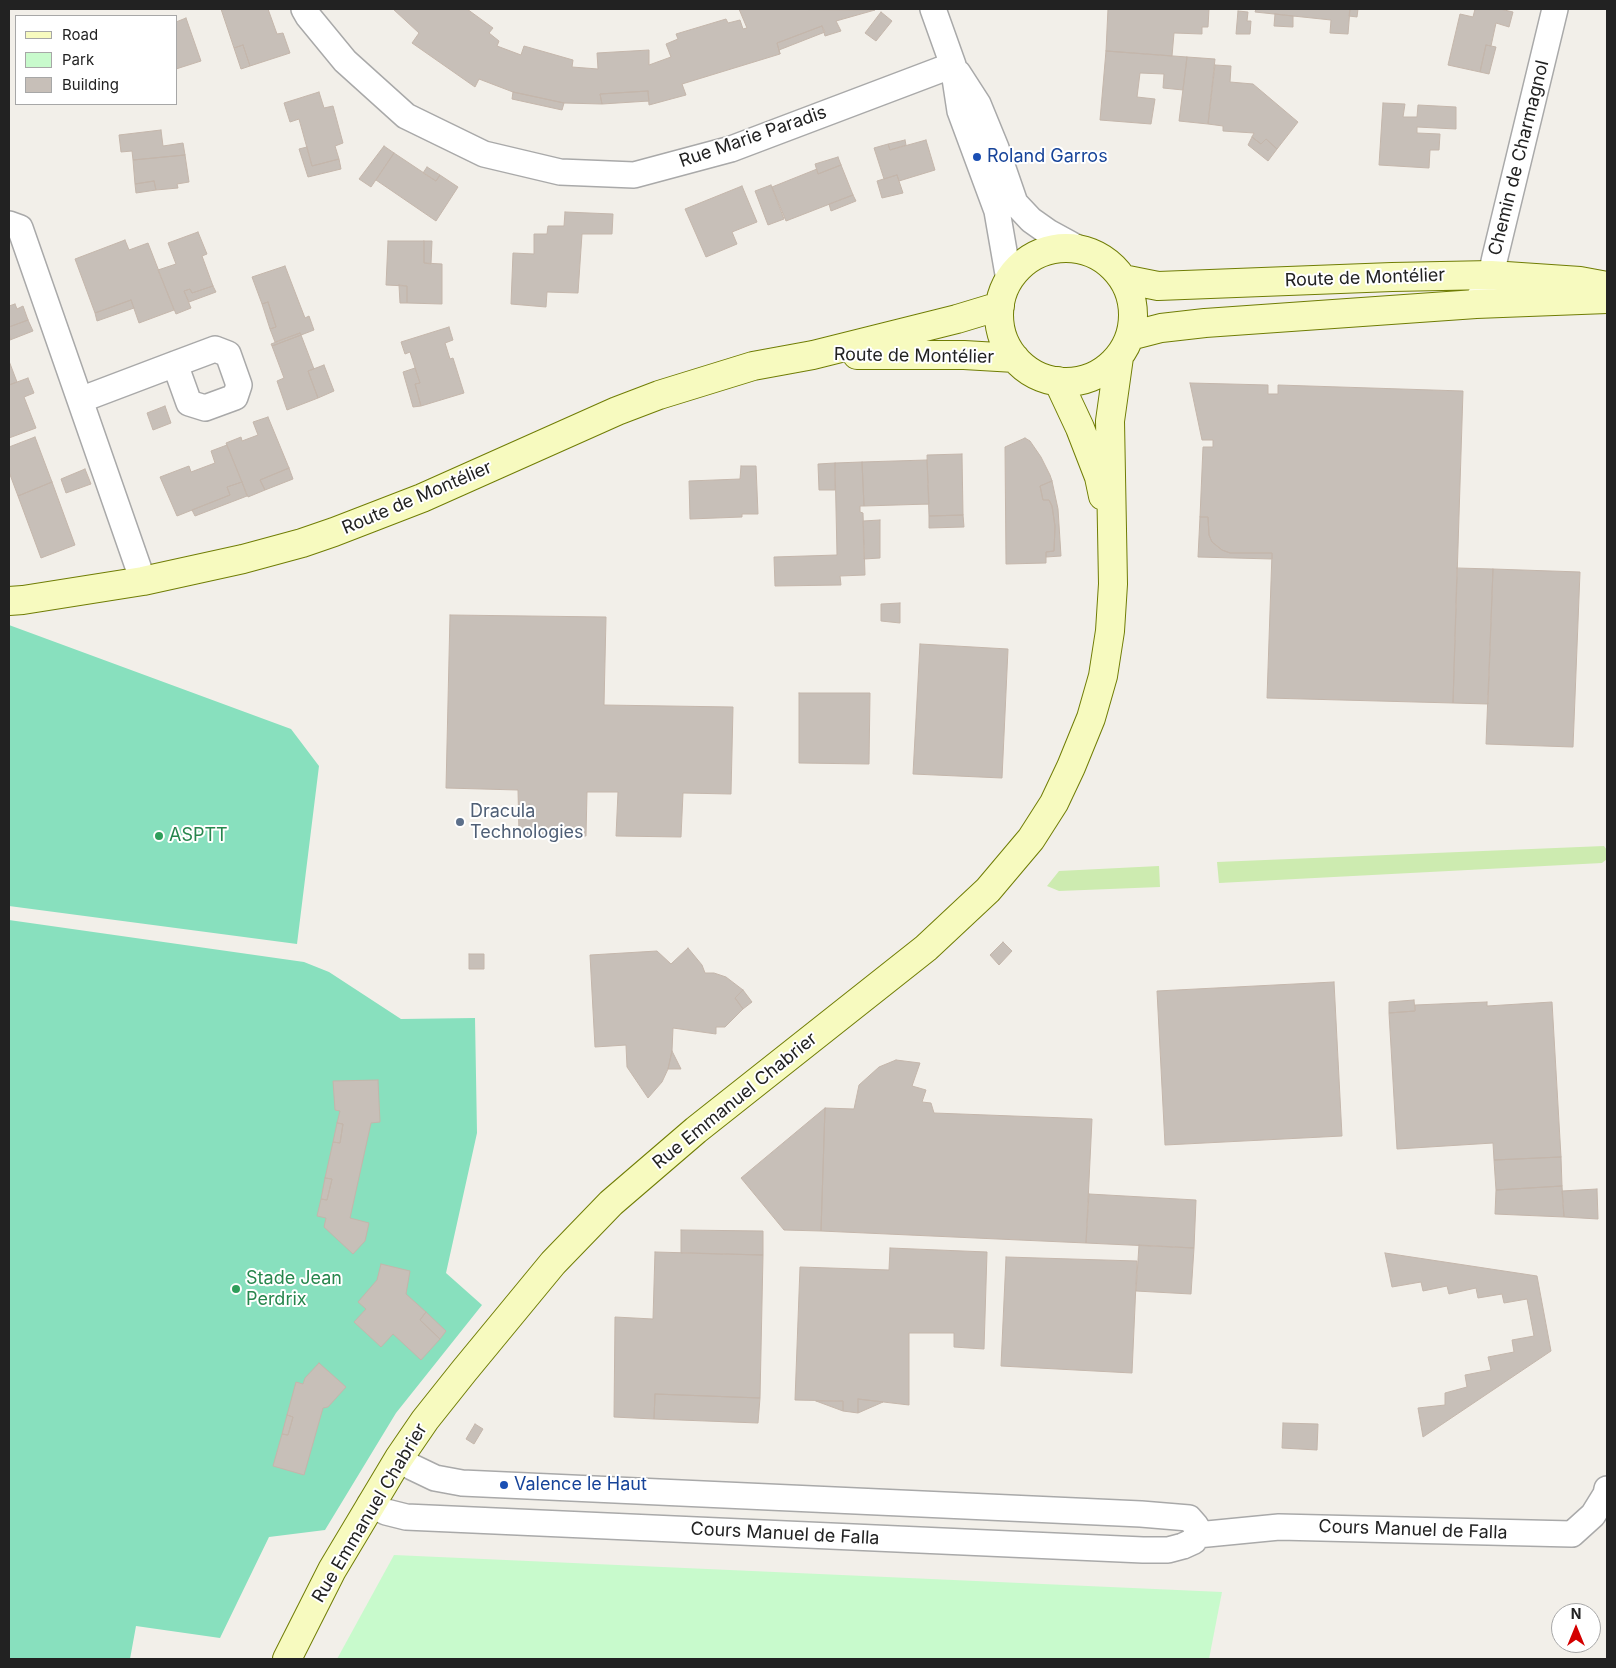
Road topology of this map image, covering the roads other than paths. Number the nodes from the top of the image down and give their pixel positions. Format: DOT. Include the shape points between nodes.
graph roads {
  1 [pos="304,9"];
  2 [pos="933,9"];
  3 [pos="1555,9"];
  4 [pos="953,65"];
  5 [pos="9,224"];
  6 [pos="1081,250"];
  7 [pos="1491,275"];
  8 [pos="1123,279"];
  9 [pos="1009,280"];
  10 [pos="1607,286"];
  11 [pos="1607,298"];
  12 [pos="1476,304"];
  13 [pos="1000,306"];
  14 [pos="1124,346"];
  15 [pos="813,355"];
  16 [pos="1015,358"];
  17 [pos="175,364"];
  18 [pos="1058,381"];
  19 [pos="80,400"];
  20 [pos="1112,529"];
  21 [pos="143,581"];
  22 [pos="9,601"];
  23 [pos="399,1458"];
  24 [pos="1607,1489"];
  25 [pos="370,1504"];
  26 [pos="1197,1535"];
  27 [pos="286,1659"];
  1 -- 4 [label="street, Rue Marie Paradis" via="345,61 406,116 484,154 560,172 634,175 730,149"];
  2 -- 4 [label="street"];
  3 -- 7 [label="street, Chemin de Charmagnol"];
  4 -- 6 [label="street" via="978,104 1015,203 1031,220"];
  4 -- 9 [label="street" via="960,111 997,211"];
  5 -- 19 [label="street" via="20,228"];
  6 -- 8 [label="main road, Route de Montélier" via="1098,256"];
  6 -- 9 [label="main road, Route de Montélier" via="1060,248 1040,253 1022,264"];
  7 -- 8 [label="main road, Route de Montélier" via="1158,286"];
  7 -- 10 [label="main road, Route de Montélier"];
  7 -- 12 [label="street, Chemin de Charmagnol"];
  8 -- 14 [label="main road, Route de Montélier" via="1131,297 1133,316"];
  9 -- 13 [label="main road, Route de Montélier"];
  11 -- 12 [label="main road, Route de Montélier"];
  12 -- 14 [label="main road, Route de Montélier" via="1161,328"];
  13 -- 15 [label="main road, Route de Montélier"];
  13 -- 16 [label="main road, Route de Montélier" via="1005,342"];
  14 -- 18 [label="main road, Route de Montélier" via="1102,372 1081,380"];
  14 -- 20 [label="main road, Rue Emmanuel Chabrier" via="1110,421"];
  15 -- 16 [label="main road, Route de Montélier"];
  15 -- 21 [label="main road, Route de Montélier" via="753,366 659,394 422,498 302,543"];
  16 -- 18 [label="main road, Route de Montélier" via="1027,369"];
  17 -- 19 [label="street"];
  18 -- 20 [label="main road, Rue Emmanuel Chabrier" via="1099,476"];
  19 -- 21 [label="street"];
  20 -- 23 [label="main road, Rue Emmanuel Chabrier" via="1113,584 1103,676 1091,718 1071,767 1031,839 988,890 926,948 696,1130 611,1203 499,1327"];
  21 -- 22 [label="main road, Route de Montélier"];
  23 -- 25 [label="main road, Rue Emmanuel Chabrier"];
  23 -- 26 [label="street, Cours Manuel de Falla" via="435,1478 462,1483 1141,1514 1189,1518 1196,1526"];
  24 -- 26 [label="street, Cours Manuel de Falla" via="1593,1516 1572,1534 1279,1526"];
  25 -- 26 [label="street, Cours Manuel de Falla" via="406,1517 1143,1550 1184,1546 1194,1541"];
  25 -- 27 [label="main road, Rue Emmanuel Chabrier"];
}
